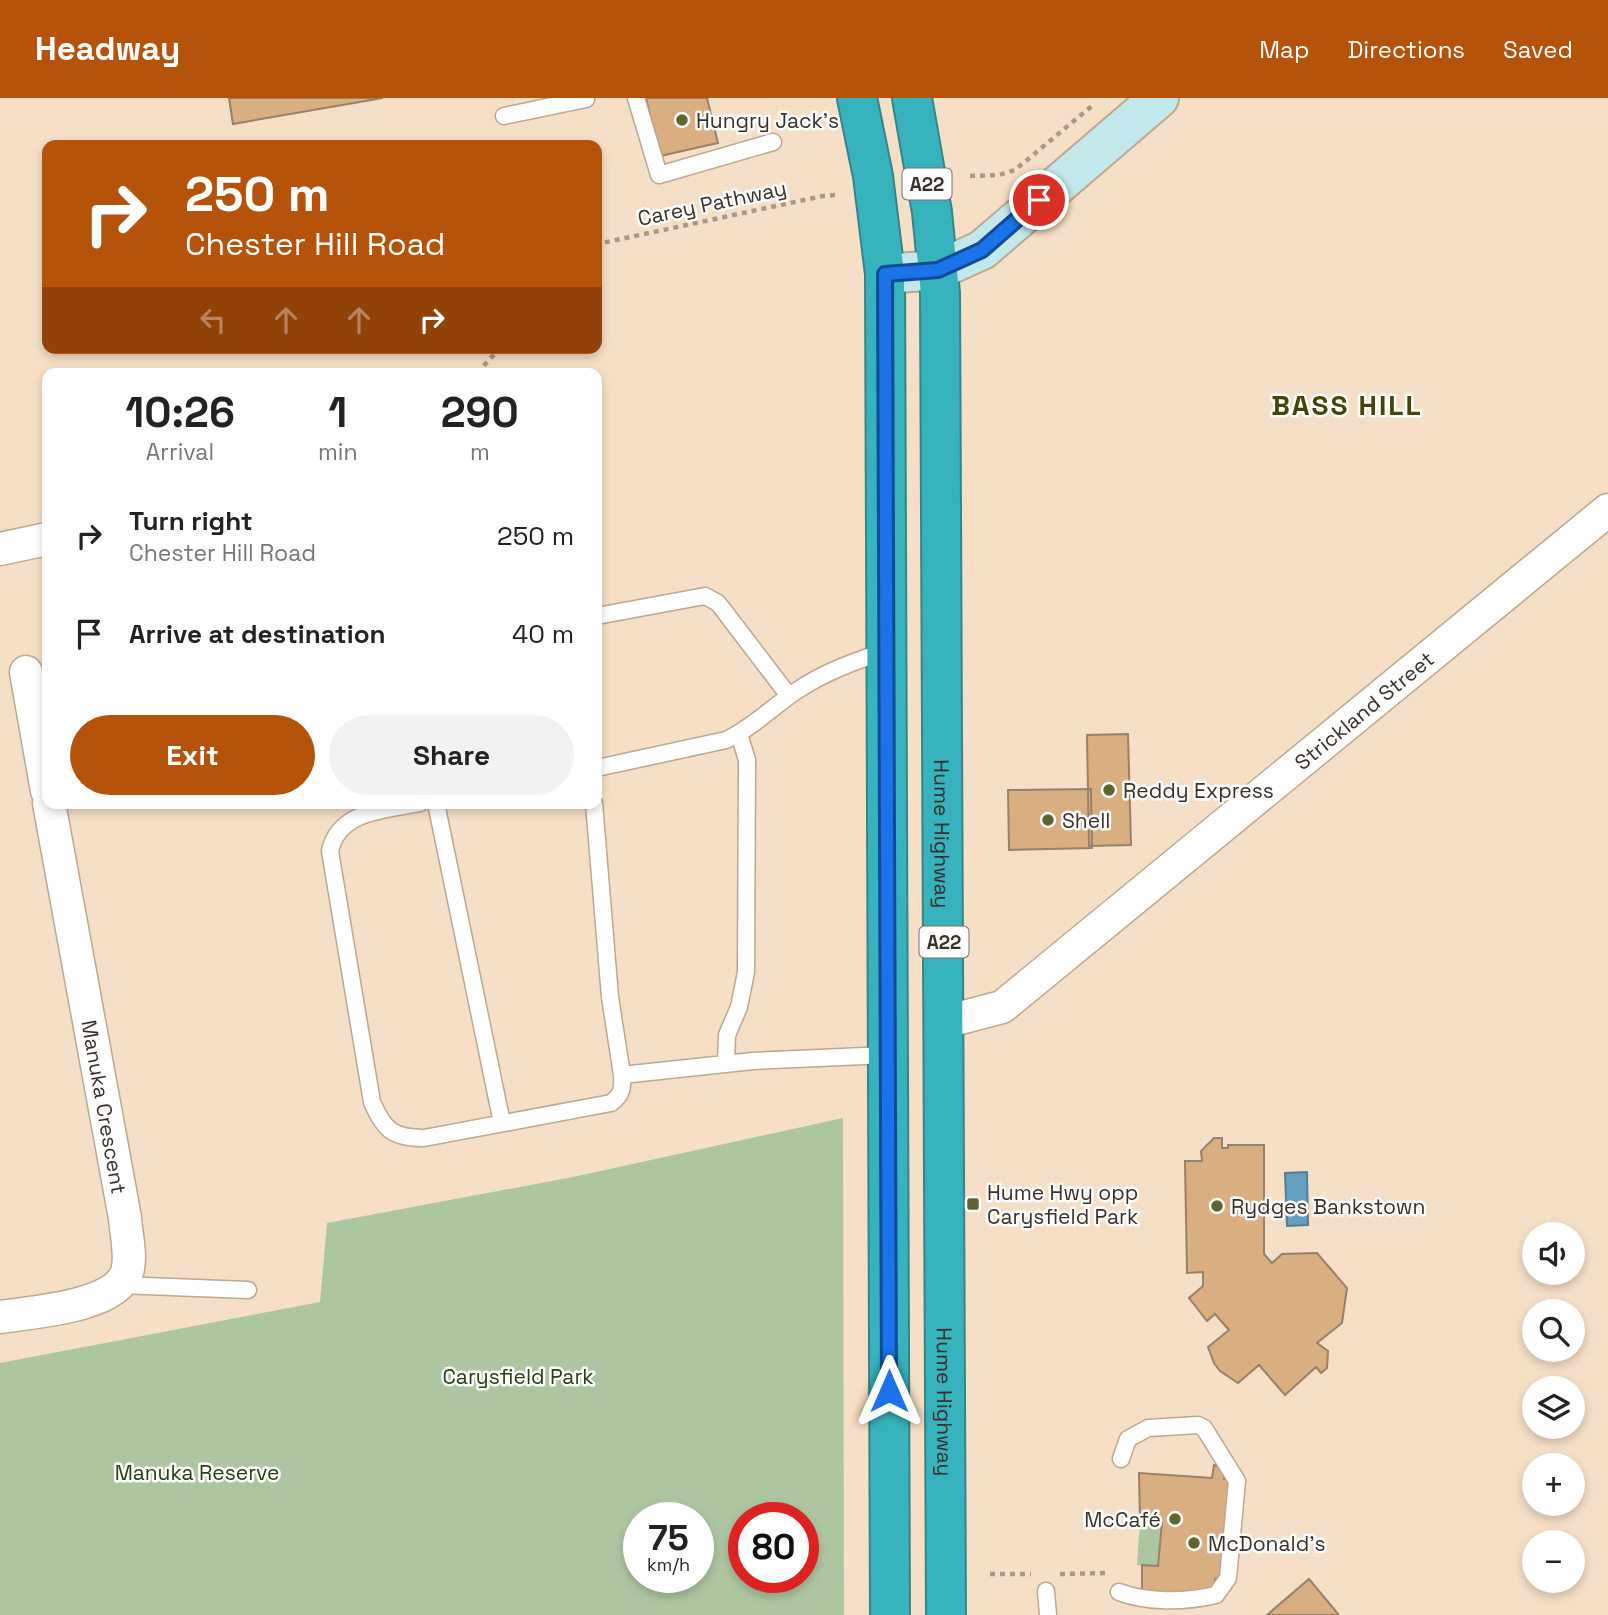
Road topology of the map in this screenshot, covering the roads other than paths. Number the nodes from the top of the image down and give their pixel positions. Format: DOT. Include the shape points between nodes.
graph roads {
  1 [pos="636,98"];
  2 [pos="857,98"];
  3 [pos="912,98"];
  4 [pos="1158,98"];
  5 [pos="586,99"];
  6 [pos="504,116"];
  7 [pos="774,142"];
  8 [pos="938,270"];
  9 [pos="885,274"];
  10 [pos="1608,510"];
  11 [pos="42,541"];
  12 [pos="0,549"];
  13 [pos="602,615"];
  14 [pos="885,651"];
  15 [pos="26,672"];
  16 [pos="789,696"];
  17 [pos="739,734"];
  18 [pos="42,763"];
  19 [pos="602,767"];
  20 [pos="51,809"];
  21 [pos="394,809"];
  22 [pos="437,809"];
  23 [pos="594,809"];
  24 [pos="944,1022"];
  25 [pos="887,1055"];
  26 [pos="726,1063"];
  27 [pos="622,1075"];
  28 [pos="502,1123"];
  29 [pos="120,1285"];
  30 [pos="248,1290"];
  31 [pos="0,1317"];
  32 [pos="1121,1459"];
  33 [pos="1046,1591"];
  34 [pos="1119,1592"];
  35 [pos="890,1615"];
  36 [pos="946,1615"];
  37 [pos="1048,1615"];
  1 -- 7 [label="lane" via="659,175"];
  2 -- 9 [label="highway, A22" via="873,176"];
  3 -- 8 [label="highway, Hume Highway / A22"];
  4 -- 8 [label="street" via="982,250"];
  5 -- 6 [label="lane"];
  8 -- 9 [label="street"];
  8 -- 24 [label="highway, Hume Highway / A22"];
  9 -- 14 [label="highway, A22"];
  10 -- 24 [label="street, Strickland Street" via="1002,1007"];
  11 -- 12 [label="street"];
  13 -- 16 [label="lane" via="711,597"];
  14 -- 16 [label="lane" via="850,663"];
  14 -- 25 [label="highway, A22"];
  15 -- 18 [label="street"];
  16 -- 17 [label="lane"];
  17 -- 19 [label="lane"];
  17 -- 26 [label="lane" via="747,760 746,972 727,1035"];
  20 -- 29 [label="street, Manuka Crescent" via="125,1218 128,1271"];
  21 -- 28 [label="lane" via="354,818 333,839 330,851 372,1102 384,1126 405,1138"];
  22 -- 28 [label="lane"];
  23 -- 27 [label="lane" via="610,997"];
  24 -- 36 [label="highway, Hume Highway / A22"];
  25 -- 26 [label="lane"];
  25 -- 35 [label="highway, A22"];
  26 -- 27 [label="lane"];
  27 -- 28 [label="lane" via="623,1088 611,1103"];
  29 -- 30 [label="lane"];
  29 -- 31 [label="street" via="91,1300"];
  32 -- 34 [label="lane" via="1128,1439 1136,1433 1198,1425 1205,1428 1237,1481 1228,1578 1216,1595 1142,1600"];
  33 -- 37 [label="lane"];
}
